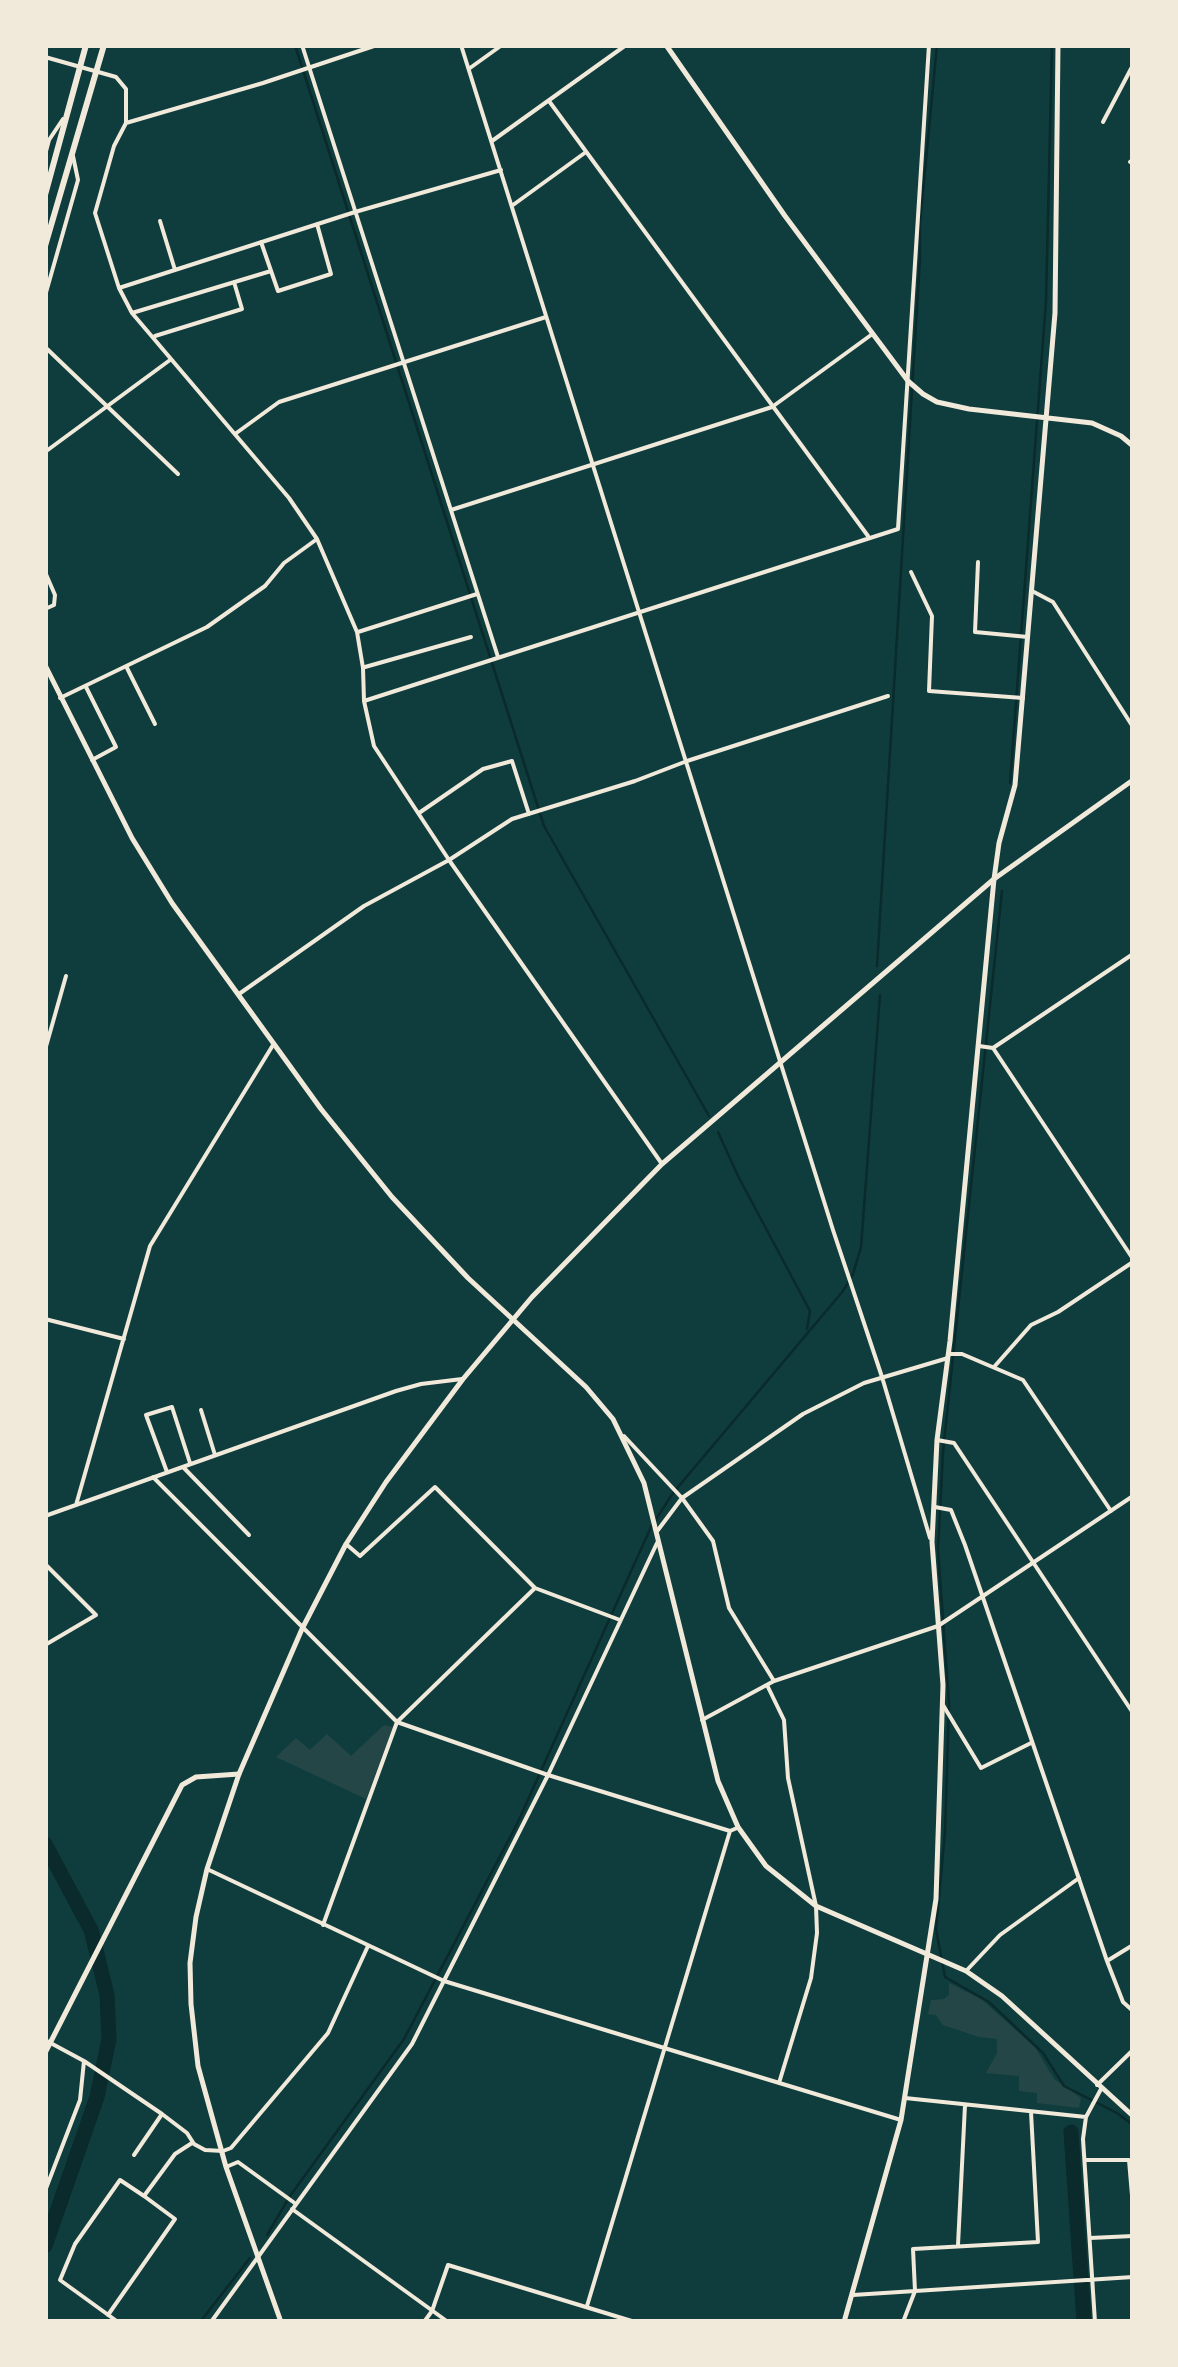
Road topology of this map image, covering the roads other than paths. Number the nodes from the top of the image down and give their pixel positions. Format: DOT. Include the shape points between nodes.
graph roads {
  1 [pos="86,45"];
  2 [pos="104,45"];
  3 [pos="302,45"];
  4 [pos="378,45"];
  5 [pos="462,45"];
  6 [pos="502,45"];
  7 [pos="626,45"];
  8 [pos="666,45"];
  9 [pos="929,45"];
  10 [pos="1058,45"];
  11 [pos="45,57"];
  12 [pos="80,65"];
  13 [pos="1133,65"];
  14 [pos="310,67"];
  15 [pos="469,69"];
  16 [pos="98,70"];
  17 [pos="549,101"];
  18 [pos="67,114"];
  19 [pos="1103,122"];
  20 [pos="126,123"];
  21 [pos="492,141"];
  22 [pos="586,152"];
  23 [pos="45,154"];
  24 [pos="73,156"];
  25 [pos="501,170"];
  26 [pos="45,195"];
  27 [pos="512,206"];
  28 [pos="355,212"];
  29 [pos="160,220"];
  30 [pos="317,224"];
  31 [pos="261,242"];
  32 [pos="45,246"];
  33 [pos="176,270"];
  34 [pos="271,271"];
  35 [pos="234,282"];
  36 [pos="118,288"];
  37 [pos="45,291"];
  38 [pos="132,313"];
  39 [pos="546,317"];
  40 [pos="874,333"];
  41 [pos="152,337"];
  42 [pos="45,347"];
  43 [pos="171,359"];
  44 [pos="402,364"];
  45 [pos="908,381"];
  46 [pos="108,405"];
  47 [pos="772,407"];
  48 [pos="1046,417"];
  49 [pos="235,434"];
  50 [pos="1133,446"];
  51 [pos="45,452"];
  52 [pos="592,464"];
  53 [pos="178,474"];
  54 [pos="450,510"];
  55 [pos="868,536"];
  56 [pos="317,539"];
  57 [pos="978,562"];
  58 [pos="45,572"];
  59 [pos="910,572"];
  60 [pos="1032,591"];
  61 [pos="477,594"];
  62 [pos="45,609"];
  63 [pos="638,610"];
  64 [pos="357,632"];
  65 [pos="471,637"];
  66 [pos="1028,637"];
  67 [pos="498,657"];
  68 [pos="45,665"];
  69 [pos="126,666"];
  70 [pos="363,668"];
  71 [pos="86,686"];
  72 [pos="888,696"];
  73 [pos="60,698"];
  74 [pos="1023,698"];
  75 [pos="364,701"];
  76 [pos="154,724"];
  77 [pos="1133,727"];
  78 [pos="92,760"];
  79 [pos="687,761"];
  80 [pos="1133,780"];
  81 [pos="419,813"];
  82 [pos="529,814"];
  83 [pos="449,860"];
  84 [pos="994,880"];
  85 [pos="1133,954"];
  86 [pos="66,976"];
  87 [pos="237,995"];
  88 [pos="273,1045"];
  89 [pos="980,1046"];
  90 [pos="993,1048"];
  91 [pos="45,1050"];
  92 [pos="781,1061"];
  93 [pos="662,1164"];
  94 [pos="1133,1260"];
  95 [pos="45,1319"];
  96 [pos="512,1320"];
  97 [pos="124,1339"];
  98 [pos="948,1356"];
  99 [pos="994,1367"];
  100 [pos="882,1377"];
  101 [pos="463,1379"];
  102 [pos="201,1410"];
  103 [pos="620,1433"];
  104 [pos="937,1440"];
  105 [pos="215,1455"];
  106 [pos="190,1464"];
  107 [pos="183,1466"];
  108 [pos="167,1472"];
  109 [pos="153,1477"];
  110 [pos="1133,1496"];
  111 [pos="682,1498"];
  112 [pos="76,1504"];
  113 [pos="935,1507"];
  114 [pos="1111,1511"];
  115 [pos="45,1516"];
  116 [pos="658,1530"];
  117 [pos="250,1535"];
  118 [pos="660,1539"];
  119 [pos="932,1542"];
  120 [pos="346,1544"];
  121 [pos="1033,1561"];
  122 [pos="45,1564"];
  123 [pos="535,1588"];
  124 [pos="982,1594"];
  125 [pos="620,1620"];
  126 [pos="938,1626"];
  127 [pos="302,1629"];
  128 [pos="45,1645"];
  129 [pos="774,1682"];
  130 [pos="767,1685"];
  131 [pos="943,1704"];
  132 [pos="1133,1713"];
  133 [pos="702,1720"];
  134 [pos="397,1722"];
  135 [pos="1033,1742"];
  136 [pos="239,1774"];
  137 [pos="548,1775"];
  138 [pos="738,1828"];
  139 [pos="730,1832"];
  140 [pos="207,1869"];
  141 [pos="1079,1878"];
  142 [pos="816,1906"];
  143 [pos="324,1925"];
  144 [pos="1133,1945"];
  145 [pos="368,1946"];
  146 [pos="927,1952"];
  147 [pos="1108,1961"];
  148 [pos="966,1971"];
  149 [pos="444,1981"];
  150 [pos="1133,2011"];
  151 [pos="48,2041"];
  152 [pos="664,2048"];
  153 [pos="1133,2050"];
  154 [pos="45,2053"];
  155 [pos="84,2060"];
  156 [pos="779,2083"];
  157 [pos="1099,2087"];
  158 [pos="904,2098"];
  159 [pos="964,2105"];
  160 [pos="1031,2112"];
  161 [pos="162,2114"];
  162 [pos="1133,2116"];
  163 [pos="1086,2117"];
  164 [pos="901,2120"];
  165 [pos="193,2142"];
  166 [pos="223,2151"];
  167 [pos="134,2155"];
  168 [pos="1085,2160"];
  169 [pos="226,2167"];
  170 [pos="45,2191"];
  171 [pos="144,2196"];
  172 [pos="296,2204"];
  173 [pos="1133,2207"];
  174 [pos="292,2210"];
  175 [pos="1133,2236"];
  176 [pos="1090,2238"];
  177 [pos="958,2246"];
  178 [pos="259,2256"];
  179 [pos="1133,2277"];
  180 [pos="1092,2279"];
  181 [pos="915,2291"];
  182 [pos="854,2296"];
  183 [pos="587,2306"];
  184 [pos="432,2311"];
  185 [pos="108,2314"];
  186 [pos="118,2322"];
  187 [pos="211,2322"];
  188 [pos="281,2322"];
  189 [pos="424,2322"];
  190 [pos="448,2322"];
  191 [pos="636,2322"];
  192 [pos="844,2322"];
  193 [pos="903,2322"];
  194 [pos="1095,2322"];
  1 -- 12 [label="highway"];
  2 -- 16 [label="highway"];
  3 -- 14 [label="street"];
  4 -- 14 [label="street"];
  5 -- 15 [label="street"];
  6 -- 15 [label="street"];
  7 -- 17 [label="street"];
  8 -- 40 [label="street"];
  9 -- 45 [label="street"];
  10 -- 48 [label="street" via="1055,313"];
  11 -- 12 [label="street"];
  12 -- 16 [label="street"];
  12 -- 18 [label="highway"];
  13 -- 19 [label="street"];
  14 -- 20 [label="street"];
  14 -- 28 [label="street"];
  15 -- 21 [label="street"];
  16 -- 20 [label="street" via="116,76 126,89"];
  16 -- 24 [label="highway"];
  17 -- 21 [label="street"];
  17 -- 22 [label="street"];
  18 -- 23 [label="street"];
  18 -- 26 [label="highway"];
  20 -- 36 [label="street" via="95,214"];
  21 -- 25 [label="street"];
  22 -- 27 [label="street"];
  22 -- 47 [label="street"];
  24 -- 32 [label="highway"];
  24 -- 37 [label="street" via="78,180"];
  25 -- 27 [label="street"];
  25 -- 28 [label="street"];
  27 -- 39 [label="street"];
  28 -- 30 [label="street"];
  28 -- 44 [label="street"];
  29 -- 33 [label="street"];
  30 -- 31 [label="street"];
  30 -- 34 [label="street" via="331,274 278,291"];
  31 -- 33 [label="street"];
  31 -- 34 [label="street"];
  33 -- 36 [label="street"];
  34 -- 35 [label="street"];
  35 -- 38 [label="street"];
  35 -- 41 [label="street" via="242,310"];
  36 -- 38 [label="street"];
  38 -- 41 [label="street"];
  39 -- 44 [label="street"];
  39 -- 52 [label="street"];
  40 -- 45 [label="street"];
  40 -- 47 [label="street"];
  41 -- 43 [label="street"];
  42 -- 46 [label="street"];
  43 -- 46 [label="street"];
  43 -- 49 [label="street"];
  44 -- 49 [label="street" via="279,402"];
  44 -- 54 [label="street"];
  45 -- 48 [label="street" via="936,402"];
  45 -- 55 [label="street" via="898,529"];
  46 -- 51 [label="street"];
  46 -- 53 [label="street"];
  47 -- 52 [label="street"];
  47 -- 55 [label="street"];
  48 -- 50 [label="street" via="1092,423"];
  48 -- 60 [label="street"];
  49 -- 56 [label="street"];
  52 -- 54 [label="street"];
  52 -- 63 [label="street"];
  54 -- 61 [label="street"];
  55 -- 63 [label="street"];
  56 -- 64 [label="street"];
  56 -- 69 [label="street" via="207,626"];
  57 -- 66 [label="street" via="975,632"];
  58 -- 62 [label="street" via="55,595"];
  59 -- 74 [label="street" via="932,616 929,692"];
  60 -- 66 [label="street"];
  60 -- 77 [label="street" via="1053,602"];
  61 -- 64 [label="street"];
  61 -- 67 [label="street"];
  63 -- 67 [label="street"];
  63 -- 79 [label="street"];
  64 -- 70 [label="street"];
  65 -- 70 [label="street"];
  66 -- 74 [label="street"];
  67 -- 75 [label="street"];
  68 -- 73 [label="street"];
  69 -- 71 [label="street"];
  69 -- 76 [label="street"];
  70 -- 75 [label="street"];
  71 -- 73 [label="street"];
  71 -- 78 [label="street" via="116,747"];
  72 -- 79 [label="street"];
  73 -- 78 [label="street"];
  74 -- 84 [label="street" via="1015,785"];
  75 -- 81 [label="street" via="374,746"];
  78 -- 87 [label="street" via="172,903"];
  79 -- 82 [label="street"];
  79 -- 92 [label="street"];
  80 -- 84 [label="street"];
  81 -- 82 [label="street" via="483,769 512,761"];
  81 -- 83 [label="street"];
  82 -- 83 [label="street"];
  83 -- 87 [label="street" via="364,906"];
  83 -- 93 [label="street"];
  84 -- 89 [label="street"];
  84 -- 92 [label="street"];
  85 -- 90 [label="street"];
  86 -- 91 [label="street"];
  87 -- 88 [label="street"];
  88 -- 96 [label="street" via="392,1197"];
  88 -- 97 [label="street" via="150,1246"];
  89 -- 90 [label="street"];
  89 -- 98 [label="street"];
  90 -- 94 [label="street"];
  92 -- 93 [label="street"];
  92 -- 100 [label="street"];
  93 -- 96 [label="street"];
  94 -- 99 [label="street" via="1031,1326"];
  95 -- 97 [label="street"];
  96 -- 101 [label="street"];
  96 -- 103 [label="street" via="586,1387"];
  97 -- 112 [label="street"];
  98 -- 99 [label="street" via="962,1354"];
  98 -- 100 [label="street"];
  98 -- 104 [label="street"];
  99 -- 114 [label="street" via="1023,1380"];
  100 -- 111 [label="street" via="803,1414"];
  100 -- 119 [label="street"];
  101 -- 105 [label="street" via="396,1391"];
  101 -- 120 [label="street"];
  102 -- 105 [label="street"];
  103 -- 111 [label="street"];
  103 -- 116 [label="street"];
  104 -- 113 [label="street"];
  104 -- 121 [label="street" via="954,1442"];
  105 -- 106 [label="street"];
  106 -- 107 [label="street"];
  106 -- 108 [label="street" via="172,1408 146,1416"];
  107 -- 108 [label="street"];
  107 -- 117 [label="street"];
  108 -- 109 [label="street"];
  109 -- 112 [label="street"];
  109 -- 127 [label="street"];
  110 -- 114 [label="street"];
  111 -- 116 [label="street"];
  111 -- 129 [label="street" via="713,1541 729,1608"];
  112 -- 115 [label="street"];
  113 -- 119 [label="street"];
  113 -- 124 [label="street" via="951,1510"];
  114 -- 121 [label="street"];
  116 -- 118 [label="street"];
  118 -- 125 [label="street"];
  118 -- 133 [label="street"];
  119 -- 126 [label="street"];
  120 -- 123 [label="street" via="360,1556 436,1487"];
  120 -- 127 [label="street"];
  121 -- 124 [label="street"];
  121 -- 132 [label="street"];
  122 -- 128 [label="street" via="96,1615"];
  123 -- 125 [label="street"];
  123 -- 134 [label="street"];
  124 -- 126 [label="street"];
  124 -- 135 [label="street"];
  125 -- 137 [label="street"];
  126 -- 129 [label="street"];
  126 -- 131 [label="street"];
  127 -- 134 [label="street"];
  127 -- 136 [label="street"];
  129 -- 130 [label="street"];
  130 -- 133 [label="street"];
  130 -- 142 [label="street" via="784,1720 788,1778"];
  131 -- 135 [label="street" via="981,1768"];
  131 -- 146 [label="street" via="936,1899"];
  133 -- 138 [label="street"];
  134 -- 137 [label="street"];
  134 -- 143 [label="street"];
  135 -- 141 [label="street"];
  136 -- 140 [label="street"];
  136 -- 151 [label="street" via="196,1776 182,1785"];
  137 -- 139 [label="street"];
  137 -- 149 [label="street"];
  138 -- 139 [label="street"];
  138 -- 142 [label="street" via="766,1866"];
  139 -- 152 [label="street"];
  140 -- 143 [label="street"];
  140 -- 166 [label="street" via="192,1948 191,2004 198,2066"];
  141 -- 147 [label="street"];
  141 -- 148 [label="street" via="1000,1935"];
  142 -- 146 [label="street"];
  142 -- 156 [label="street" via="811,1978"];
  143 -- 145 [label="street"];
  144 -- 147 [label="street"];
  145 -- 149 [label="street"];
  145 -- 166 [label="street" via="328,2033"];
  146 -- 148 [label="street"];
  146 -- 158 [label="street"];
  147 -- 150 [label="street" via="1122,2002"];
  148 -- 157 [label="street"];
  149 -- 152 [label="street"];
  149 -- 172 [label="street" via="412,2044"];
  151 -- 154 [label="street"];
  151 -- 155 [label="street"];
  152 -- 156 [label="street"];
  152 -- 183 [label="street"];
  153 -- 157 [label="street"];
  155 -- 161 [label="street"];
  155 -- 170 [label="street" via="80,2100"];
  156 -- 164 [label="street"];
  157 -- 162 [label="street"];
  157 -- 163 [label="street"];
  158 -- 159 [label="street"];
  158 -- 164 [label="street"];
  159 -- 160 [label="street"];
  159 -- 177 [label="street"];
  160 -- 163 [label="street"];
  160 -- 177 [label="street" via="1038,2242"];
  161 -- 165 [label="street"];
  161 -- 167 [label="street"];
  163 -- 168 [label="street"];
  164 -- 182 [label="street"];
  165 -- 166 [label="street"];
  165 -- 171 [label="street" via="175,2154"];
  166 -- 169 [label="street"];
  168 -- 173 [label="street" via="1129,2160"];
  168 -- 176 [label="street"];
  169 -- 172 [label="street" via="238,2162"];
  169 -- 178 [label="street"];
  171 -- 185 [label="street" via="174,2219"];
  171 -- 185 [label="street" via="120,2180 74,2244 60,2280"];
  172 -- 174 [label="street"];
  174 -- 178 [label="street"];
  174 -- 184 [label="street"];
  175 -- 176 [label="street"];
  176 -- 180 [label="street"];
  177 -- 181 [label="street" via="913,2249"];
  178 -- 187 [label="street"];
  178 -- 188 [label="street"];
  179 -- 180 [label="street"];
  180 -- 181 [label="street"];
  180 -- 194 [label="street"];
  181 -- 182 [label="street"];
  181 -- 193 [label="street"];
  182 -- 192 [label="street"];
  183 -- 184 [label="street" via="448,2265"];
  183 -- 191 [label="street"];
  184 -- 189 [label="street"];
  184 -- 190 [label="street"];
  185 -- 186 [label="street"];
}
